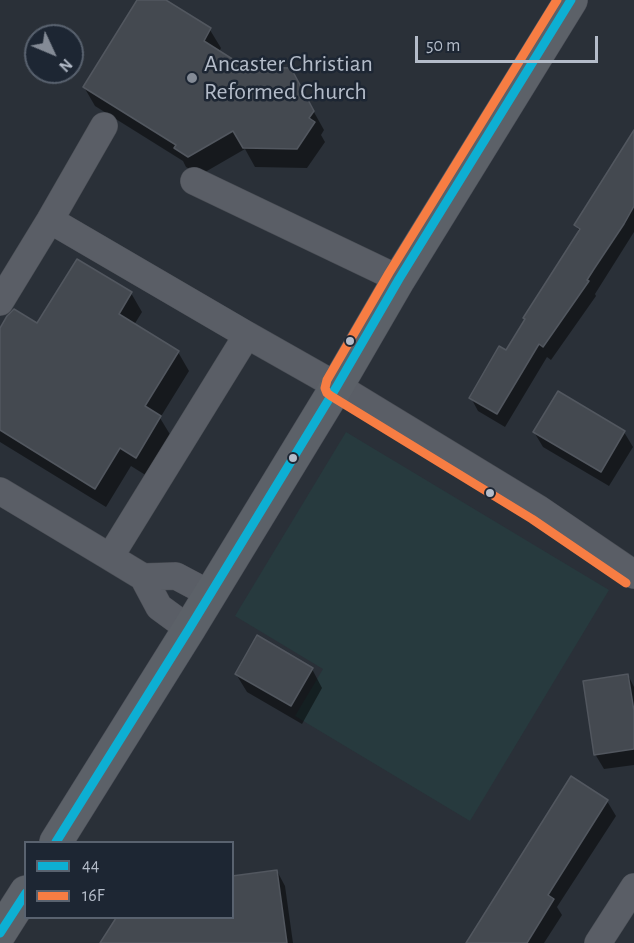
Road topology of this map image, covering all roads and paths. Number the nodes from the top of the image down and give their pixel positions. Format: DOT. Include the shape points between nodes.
graph roads {
  1 [pos="571,0"];
  2 [pos="104,126"];
  3 [pos="194,181"];
  4 [pos="50,220"];
  5 [pos="399,279"];
  6 [pos="0,302"];
  7 [pos="247,335"];
  8 [pos="337,386"];
  9 [pos="0,491"];
  10 [pos="110,557"];
  11 [pos="634,575"];
  12 [pos="143,577"];
  13 [pos="210,594"];
  14 [pos="189,629"];
  15 [pos="57,841"];
  16 [pos="634,886"];
  17 [pos="24,895"];
  18 [pos="0,933"];
  19 [pos="598,943"];
  1 -- 5 [label="main road"];
  2 -- 4 [label="street"];
  3 -- 5 [label="street"];
  4 -- 6 [label="street"];
  4 -- 7 [label="street"];
  5 -- 8 [label="main road"];
  7 -- 8 [label="street"];
  7 -- 10 [label="street"];
  8 -- 11 [label="street" via="539,509"];
  8 -- 13 [label="main road"];
  9 -- 10 [label="street"];
  10 -- 12 [label="street"];
  12 -- 13 [label="street" via="176,576"];
  12 -- 14 [label="street" via="159,607"];
  13 -- 14 [label="main road"];
  14 -- 15 [label="main road"];
  16 -- 19 [label="street"];
  17 -- 18 [label="main road"];
}
